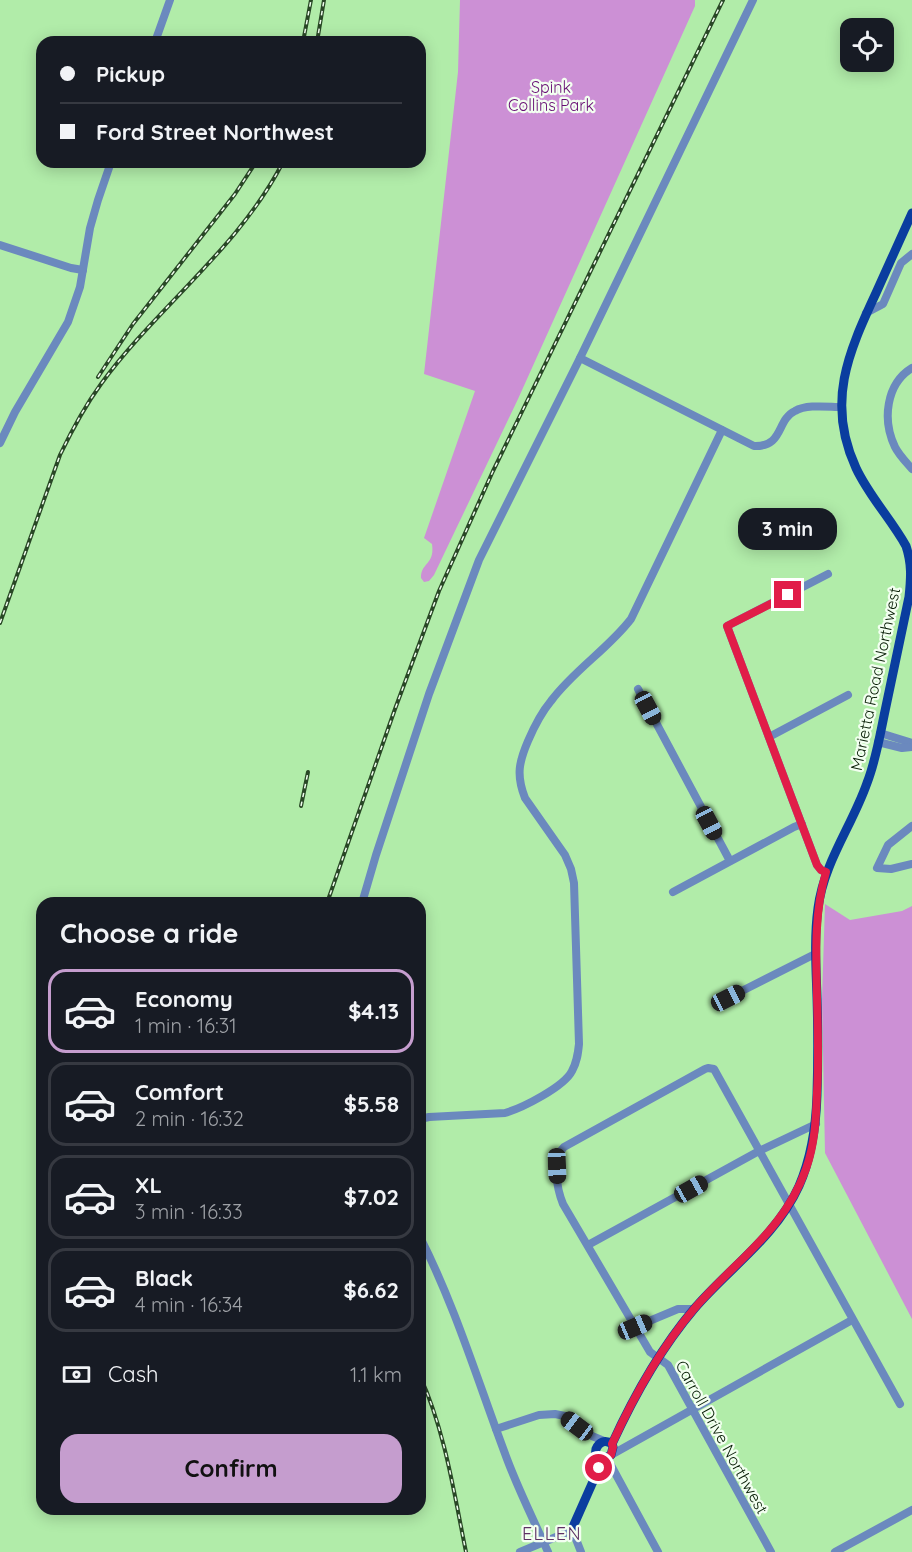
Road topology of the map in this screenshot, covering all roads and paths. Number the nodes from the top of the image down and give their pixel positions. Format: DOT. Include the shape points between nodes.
graph roads {
  1 [pos="170,0"];
  2 [pos="753,0"];
  3 [pos="157,36"];
  4 [pos="109,168"];
  5 [pos="912,213"];
  6 [pos="0,245"];
  7 [pos="912,254"];
  8 [pos="83,270"];
  9 [pos="866,313"];
  10 [pos="580,358"];
  11 [pos="912,368"];
  12 [pos="842,406"];
  13 [pos="722,430"];
  14 [pos="0,443"];
  15 [pos="912,469"];
  16 [pos="911,555"];
  17 [pos="828,574"];
  18 [pos="638,689"];
  19 [pos="848,695"];
  20 [pos="769,737"];
  21 [pos="879,738"];
  22 [pos="912,745"];
  23 [pos="802,824"];
  24 [pos="912,826"];
  25 [pos="730,861"];
  26 [pos="912,864"];
  27 [pos="826,872"];
  28 [pos="673,892"];
  29 [pos="364,897"];
  30 [pos="815,954"];
  31 [pos="728,998"];
  32 [pos="426,1118"];
  33 [pos="816,1124"];
  34 [pos="759,1151"];
  35 [pos="788,1206"];
  36 [pos="588,1245"];
  37 [pos="426,1249"];
  38 [pos="694,1309"];
  39 [pos="854,1322"];
  40 [pos="635,1327"];
  41 [pos="658,1359"];
  42 [pos="900,1404"];
  43 [pos="693,1410"];
  44 [pos="496,1429"];
  45 [pos="606,1450"];
  46 [pos="912,1510"];
  47 [pos="570,1531"];
  48 [pos="519,1552"];
  49 [pos="548,1552"];
  50 [pos="581,1552"];
  51 [pos="658,1552"];
  52 [pos="771,1552"];
  53 [pos="836,1552"];
  1 -- 3 [label="street"];
  2 -- 10 [label="street"];
  4 -- 8 [label="street" via="90,228"];
  5 -- 9 [label="main road, Marietta Road Northwest"];
  6 -- 8 [label="street"];
  7 -- 9 [label="street" via="900,263 883,304"];
  8 -- 14 [label="street" via="68,322"];
  9 -- 12 [label="main road, Marietta Road Northwest" via="848,357"];
  10 -- 13 [label="street"];
  10 -- 29 [label="street" via="479,560 429,694"];
  11 -- 15 [label="street" via="897,381 887,413 895,447"];
  12 -- 13 [label="street" via="797,409 775,438 760,446"];
  12 -- 16 [label="main road, Marietta Road Northwest" via="844,430 856,468"];
  13 -- 32 [label="street" via="631,619 551,700 531,733 519,767 525,798 565,855 574,883 578,1060 564,1081 512,1111"];
  16 -- 21 [label="main road, Marietta Road Northwest" via="909,597"];
  17 -- 20 [label="street" via="727,626"];
  18 -- 25 [label="street"];
  19 -- 20 [label="street"];
  20 -- 23 [label="street"];
  21 -- 22 [label="street" via="902,748"];
  21 -- 27 [label="main road, Marietta Road Northwest" via="864,792"];
  23 -- 25 [label="street"];
  23 -- 27 [label="street" via="817,865"];
  24 -- 26 [label="street" via="888,845 877,868"];
  25 -- 28 [label="street"];
  27 -- 30 [label="main road, Marietta Road Northwest" via="818,909"];
  30 -- 31 [label="street"];
  30 -- 33 [label="main road, Marietta Road Northwest"];
  33 -- 34 [label="street"];
  33 -- 35 [label="main road, Marietta Road Northwest" via="806,1167"];
  34 -- 35 [label="street"];
  34 -- 36 [label="street"];
  34 -- 36 [label="street, Carroll Drive Northwest" via="716,1072 708,1068 564,1147 558,1155 559,1194"];
  35 -- 38 [label="main road, Marietta Road Northwest" via="766,1235"];
  35 -- 39 [label="street"];
  36 -- 40 [label="street, Carroll Drive Northwest"];
  37 -- 44 [label="street"];
  38 -- 40 [label="street" via="678,1309"];
  38 -- 41 [label="main road, Marietta Road Northwest"];
  39 -- 42 [label="street"];
  39 -- 43 [label="street"];
  40 -- 41 [label="street, Carroll Drive Northwest"];
  41 -- 43 [label="street, Carroll Drive Northwest" via="668,1365"];
  41 -- 45 [label="main road, Marietta Road Northwest"];
  43 -- 45 [label="street" via="624,1448"];
  43 -- 52 [label="street, Carroll Drive Northwest"];
  44 -- 45 [label="street" via="555,1414 565,1416"];
  44 -- 49 [label="street"];
  45 -- 47 [label="main road, Marietta Road Northwest"];
  45 -- 51 [label="street"];
  46 -- 53 [label="street"];
  47 -- 48 [label="street, bridge"];
  47 -- 50 [label="street"];
}
